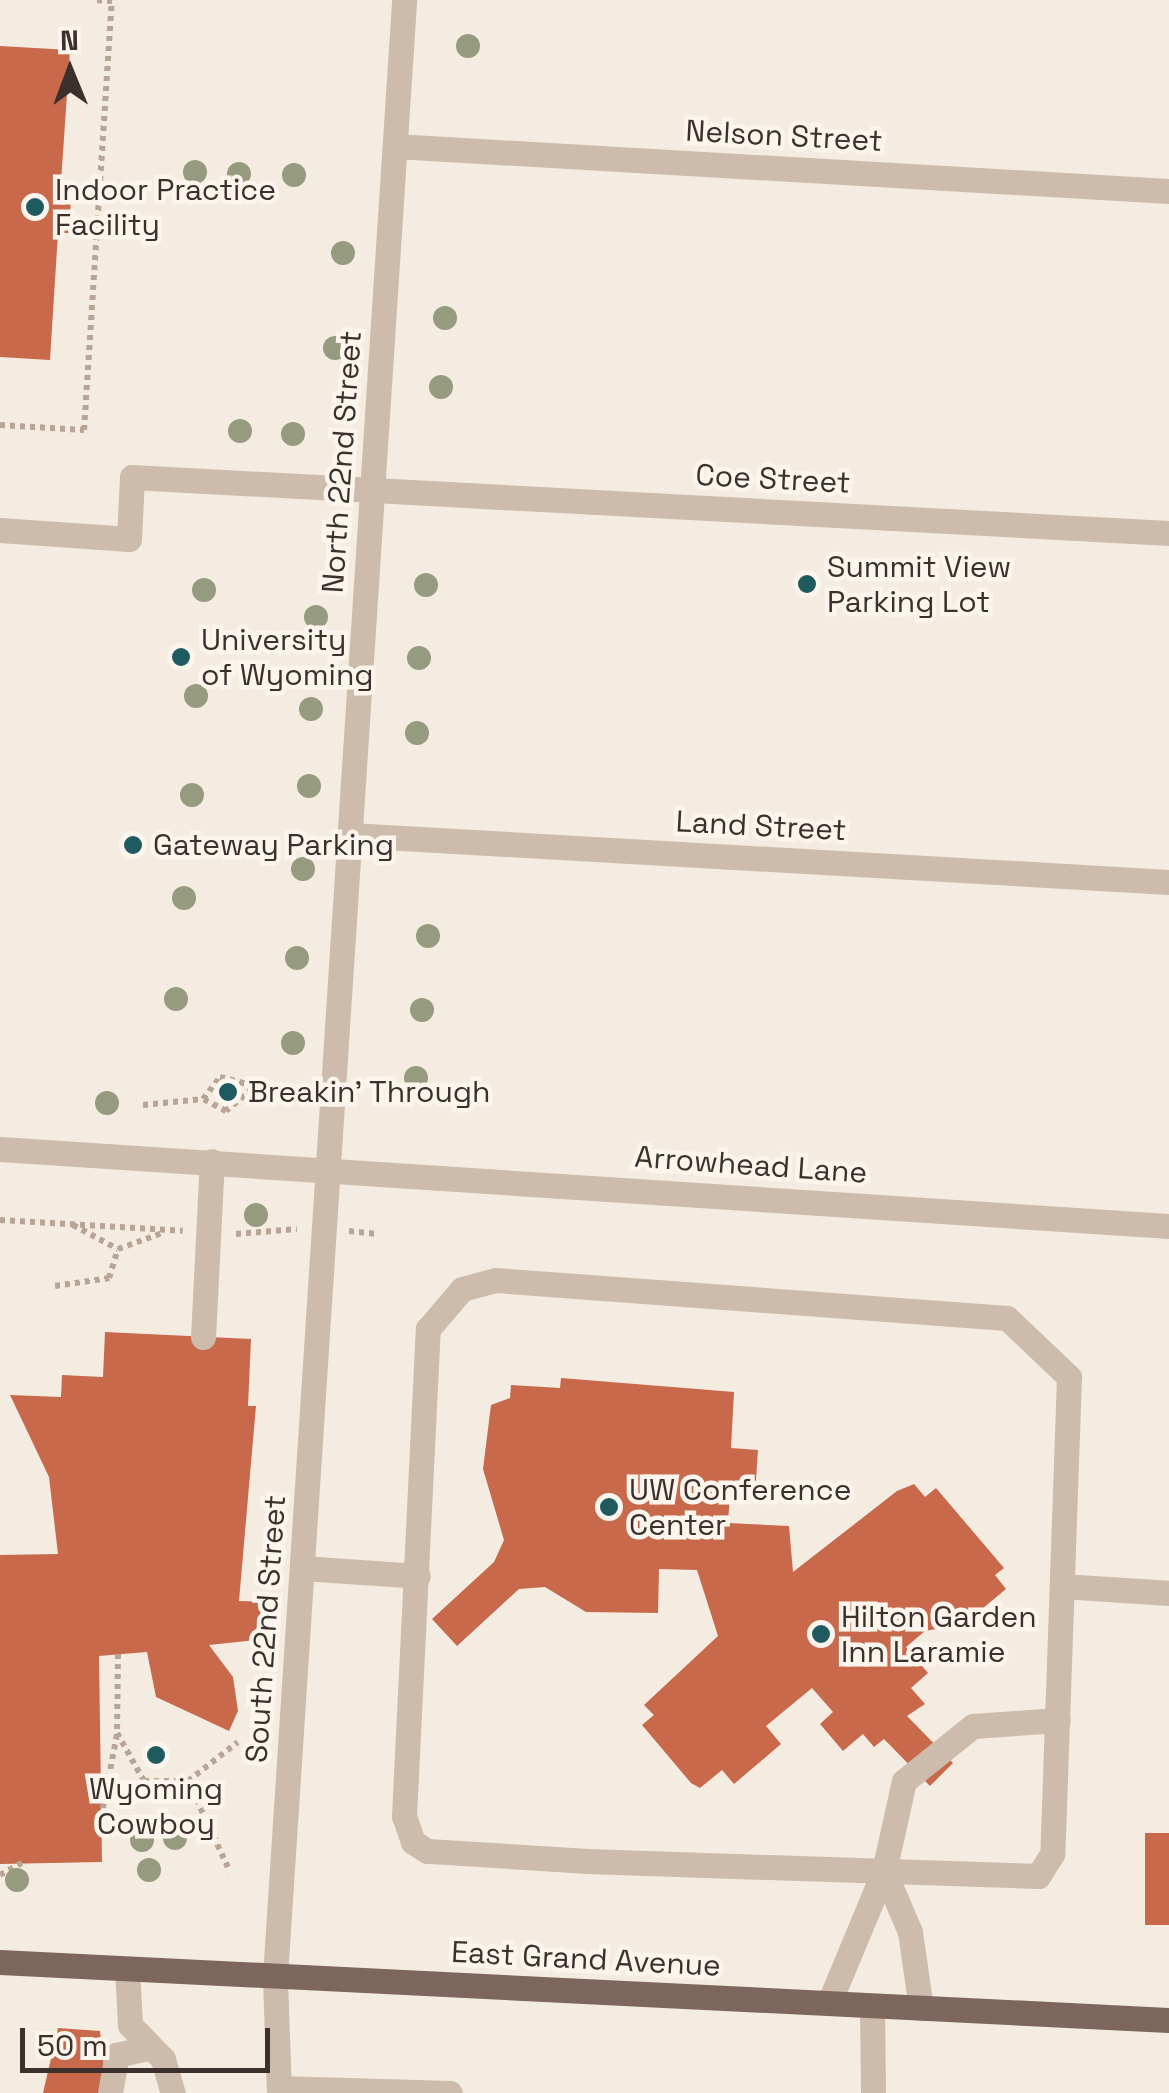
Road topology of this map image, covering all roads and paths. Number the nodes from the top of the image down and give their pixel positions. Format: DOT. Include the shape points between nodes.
graph roads {
  1 [pos="92,0"];
  2 [pos="404,0"];
  3 [pos="395,146"];
  4 [pos="1169,191"];
  5 [pos="0,424"];
  6 [pos="372,490"];
  7 [pos="0,530"];
  8 [pos="1169,533"];
  9 [pos="350,836"];
  10 [pos="1169,882"];
  11 [pos="252,1089"];
  12 [pos="278,1092"];
  13 [pos="203,1099"];
  14 [pos="143,1105"];
  15 [pos="0,1149"];
  16 [pos="212,1161"];
  17 [pos="328,1168"];
  18 [pos="72,1224"];
  19 [pos="1169,1226"];
  20 [pos="170,1230"];
  21 [pos="118,1249"];
  22 [pos="55,1286"];
  23 [pos="203,1337"];
  24 [pos="302,1568"];
  25 [pos="418,1576"];
  26 [pos="1062,1586"];
  27 [pos="1169,1593"];
  28 [pos="118,1654"];
  29 [pos="1058,1720"];
  30 [pos="117,1732"];
  31 [pos="238,1742"];
  32 [pos="188,1781"];
  33 [pos="101,1818"];
  34 [pos="22,1863"];
  35 [pos="230,1872"];
  36 [pos="884,1872"];
  37 [pos="0,1875"];
  38 [pos="0,1962"];
  39 [pos="128,1969"];
  40 [pos="275,1976"];
  41 [pos="828,2003"];
  42 [pos="872,2006"];
  43 [pos="921,2008"];
  44 [pos="1169,2020"];
  45 [pos="147,2048"];
  46 [pos="279,2090"];
  47 [pos="330,2091"];
  48 [pos="110,2093"];
  49 [pos="173,2093"];
  50 [pos="450,2093"];
  51 [pos="873,2093"];
  1 -- 5 [label="path" via="112,1 84,430"];
  2 -- 3 [label="street, North 22nd Street"];
  3 -- 4 [label="street, Nelson Street"];
  3 -- 6 [label="street, North 22nd Street"];
  6 -- 7 [label="street, Coe Street" via="132,476 129,539"];
  6 -- 8 [label="street, Coe Street"];
  6 -- 9 [label="street, North 22nd Street"];
  9 -- 10 [label="street, Land Street"];
  9 -- 17 [label="street, North 22nd Street"];
  11 -- 12 [label="path"];
  11 -- 13 [label="path" via="226,1110"];
  11 -- 13 [label="path" via="220,1078"];
  13 -- 14 [label="path"];
  15 -- 16 [label="street, Arrowhead Lane"];
  16 -- 17 [label="street, Arrowhead Lane"];
  16 -- 23 [label="street"];
  17 -- 19 [label="street, Arrowhead Lane"];
  17 -- 24 [label="street, South 22nd Street"];
  18 -- 21 [label="path"];
  20 -- 21 [label="path"];
  21 -- 22 [label="path" via="109,1278"];
  24 -- 25 [label="street"];
  24 -- 40 [label="street, South 22nd Street"];
  25 -- 26 [label="street" via="428,1329 462,1288 495,1280 1008,1318 1068,1376"];
  25 -- 36 [label="street" via="404,1816 427,1851"];
  26 -- 27 [label="street"];
  26 -- 29 [label="street"];
  28 -- 30 [label="path"];
  29 -- 36 [label="street" via="973,1726 904,1782"];
  29 -- 36 [label="street" via="1052,1854 1038,1876"];
  30 -- 32 [label="path" via="144,1781"];
  30 -- 33 [label="path"];
  31 -- 32 [label="path"];
  32 -- 35 [label="path"];
  34 -- 37 [label="path"];
  36 -- 41 [label="street"];
  36 -- 43 [label="street" via="910,1932"];
  38 -- 39 [label="main road, East Grand Avenue"];
  39 -- 40 [label="main road, East Grand Avenue"];
  39 -- 45 [label="street" via="130,2025"];
  40 -- 41 [label="main road, East Grand Avenue"];
  40 -- 46 [label="street, South 22nd Street"];
  41 -- 42 [label="main road, East Grand Avenue"];
  42 -- 43 [label="main road, East Grand Avenue"];
  42 -- 51 [label="street"];
  43 -- 44 [label="main road, East Grand Avenue"];
  45 -- 48 [label="street" via="117,2055"];
  45 -- 49 [label="street" via="173,2076"];
  46 -- 47 [label="street"];
  47 -- 50 [label="street"];
}
